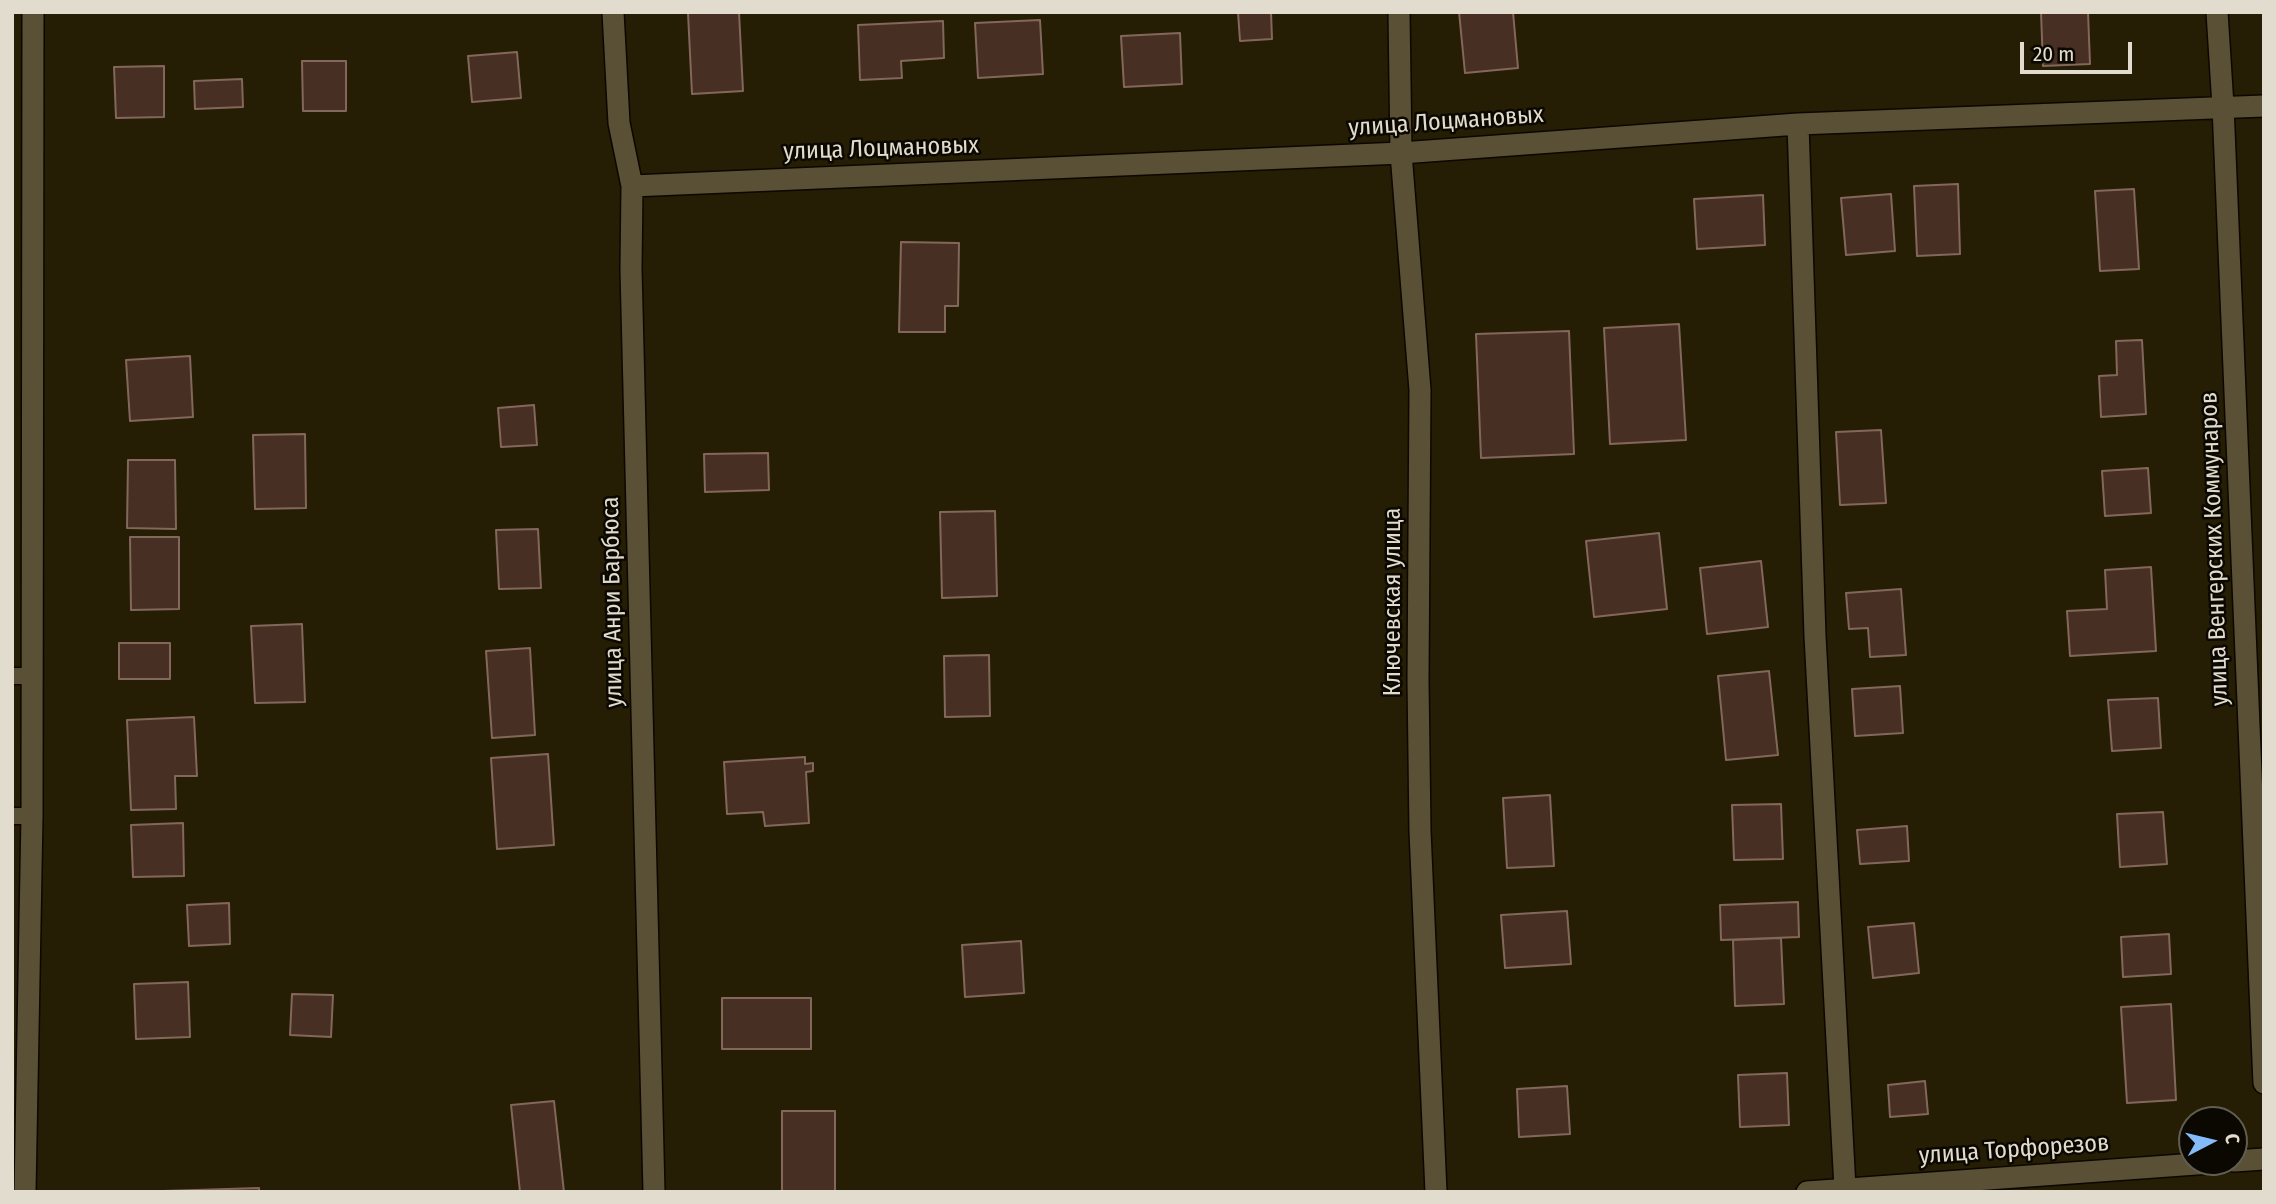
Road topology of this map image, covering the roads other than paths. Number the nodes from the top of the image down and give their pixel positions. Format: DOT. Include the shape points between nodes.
graph roads {
  1 [pos="33,12"];
  2 [pos="613,12"];
  3 [pos="1399,12"];
  4 [pos="2217,12"];
  5 [pos="2224,106"];
  6 [pos="2264,106"];
  7 [pos="1798,124"];
  8 [pos="1401,153"];
  9 [pos="632,186"];
  10 [pos="22,676"];
  11 [pos="22,816"];
  12 [pos="2264,1083"];
  13 [pos="18,1153"];
  14 [pos="2178,1165"];
  15 [pos="1845,1188"];
  16 [pos="25,1192"];
  17 [pos="654,1192"];
  18 [pos="1436,1192"];
  19 [pos="1807,1192"];
  1 -- 10 [label="street"];
  2 -- 9 [label="street, улица Анри Барбюса" via="619,123"];
  3 -- 8 [label="street, Ключевская улица"];
  4 -- 5 [label="street, улица Венгерских Коммунаров"];
  5 -- 6 [label="street, улица Лоцмановых"];
  5 -- 7 [label="street, улица Лоцмановых"];
  5 -- 12 [label="street, улица Венгерских Коммунаров"];
  7 -- 8 [label="street, улица Лоцмановых"];
  7 -- 15 [label="street" via="1815,636"];
  8 -- 9 [label="street, улица Лоцмановых"];
  8 -- 18 [label="street, Ключевская улица" via="1420,390 1420,831"];
  9 -- 17 [label="street, улица Анри Барбюса"];
  10 -- 11 [label="street"];
  11 -- 13 [label="street"];
  13 -- 16 [label="street"];
  14 -- 15 [label="street, улица Торфорезов"];
  15 -- 19 [label="street, улица Торфорезов"];
}
